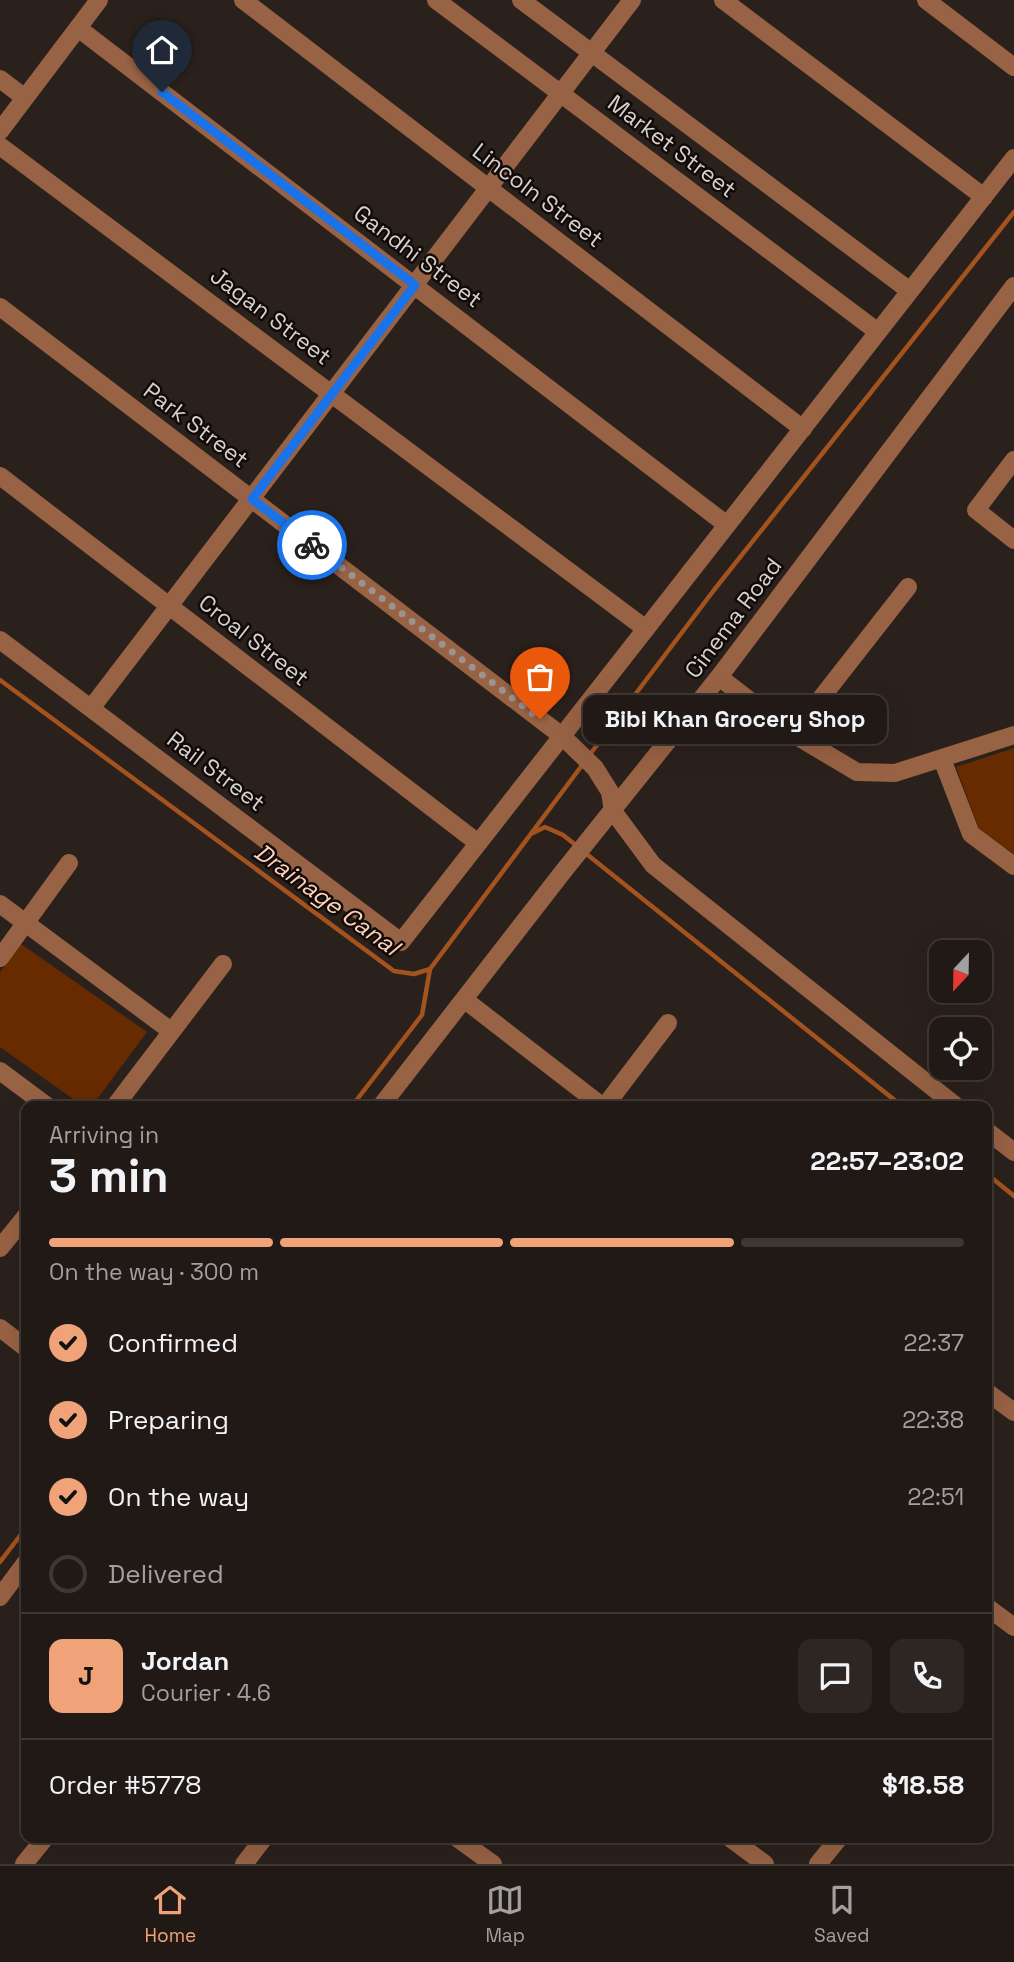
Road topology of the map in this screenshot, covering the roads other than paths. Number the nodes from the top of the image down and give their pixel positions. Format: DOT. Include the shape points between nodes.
graph roads {
  1 [pos="243,0"];
  2 [pos="436,0"];
  3 [pos="522,0"];
  4 [pos="632,0"];
  5 [pos="723,0"];
  6 [pos="926,0"];
  7 [pos="98,1"];
  8 [pos="78,28"];
  9 [pos="592,53"];
  10 [pos="1014,66"];
  11 [pos="0,79"];
  12 [pos="561,93"];
  13 [pos="25,98"];
  14 [pos="0,131"];
  15 [pos="0,146"];
  16 [pos="1014,158"];
  17 [pos="489,188"];
  18 [pos="984,197"];
  19 [pos="415,285"];
  20 [pos="1014,286"];
  21 [pos="910,291"];
  22 [pos="0,307"];
  23 [pos="878,332"];
  24 [pos="332,393"];
  25 [pos="803,429"];
  26 [pos="1014,460"];
  27 [pos="0,476"];
  28 [pos="252,499"];
  29 [pos="727,525"];
  30 [pos="1014,540"];
  31 [pos="908,587"];
  32 [pos="170,606"];
  33 [pos="646,629"];
  34 [pos="0,640"];
  35 [pos="719,677"];
  36 [pos="92,708"];
  37 [pos="793,733"];
  38 [pos="1014,735"];
  39 [pos="562,736"];
  40 [pos="942,759"];
  41 [pos="613,811"];
  42 [pos="478,843"];
  43 [pos="69,863"];
  44 [pos="1014,866"];
  45 [pos="0,904"];
  46 [pos="27,923"];
  47 [pos="0,958"];
  48 [pos="223,964"];
  49 [pos="465,1000"];
  50 [pos="668,1023"];
  51 [pos="171,1031"];
  52 [pos="0,1071"];
  53 [pos="40,1101"];
  54 [pos="119,1101"];
  55 [pos="385,1101"];
  56 [pos="596,1101"];
  57 [pos="607,1101"];
  58 [pos="950,1101"];
  59 [pos="992,1135"];
  60 [pos="1014,1152"];
  61 [pos="21,1222"];
  62 [pos="0,1248"];
  63 [pos="0,1328"];
  64 [pos="21,1344"];
  65 [pos="992,1396"];
  66 [pos="1014,1412"];
  67 [pos="21,1569"];
  68 [pos="0,1597"];
  69 [pos="992,1611"];
  70 [pos="1014,1627"];
  71 [pos="41,1843"];
  72 [pos="260,1843"];
  73 [pos="464,1843"];
  74 [pos="737,1843"];
  75 [pos="835,1843"];
  76 [pos="24,1864"];
  77 [pos="244,1864"];
  78 [pos="493,1864"];
  79 [pos="765,1864"];
  80 [pos="818,1864"];
  1 -- 17 [label="street, Lincoln Street"];
  2 -- 12 [label="street, Market Street"];
  3 -- 9 [label="street"];
  4 -- 9 [label="street"];
  5 -- 18 [label="street"];
  6 -- 10 [label="street"];
  7 -- 8 [label="street"];
  8 -- 13 [label="street"];
  8 -- 19 [label="street, Gandhi Street"];
  9 -- 12 [label="street"];
  9 -- 21 [label="street"];
  11 -- 13 [label="street"];
  12 -- 17 [label="street"];
  12 -- 23 [label="street, Market Street"];
  13 -- 14 [label="street"];
  15 -- 24 [label="street, Jagan Street"];
  16 -- 18 [label="street"];
  17 -- 19 [label="street"];
  17 -- 25 [label="street, Lincoln Street"];
  18 -- 21 [label="street"];
  19 -- 24 [label="street"];
  19 -- 29 [label="street, Gandhi Street"];
  20 -- 35 [label="street, Cinema Road"];
  21 -- 23 [label="street"];
  22 -- 28 [label="street, Park Street"];
  23 -- 25 [label="street"];
  24 -- 28 [label="street"];
  24 -- 33 [label="street, Jagan Street"];
  25 -- 29 [label="street"];
  26 -- 30 [label="street" via="976,510"];
  27 -- 32 [label="street, Croal Street"];
  28 -- 32 [label="street"];
  28 -- 39 [label="street, Park Street"];
  29 -- 33 [label="street"];
  31 -- 37 [label="street"];
  32 -- 36 [label="street"];
  32 -- 42 [label="street, Croal Street"];
  33 -- 39 [label="street"];
  34 -- 36 [label="street, Rail Street"];
  35 -- 37 [label="street"];
  35 -- 41 [label="street, Cinema Road"];
  36 -- 42 [label="street, Rail Street" via="401,942"];
  37 -- 40 [label="street" via="857,772 895,773"];
  38 -- 40 [label="street"];
  39 -- 41 [label="street, Park Street" via="594,768 610,792"];
  39 -- 42 [label="street"];
  40 -- 44 [label="street" via="971,834"];
  41 -- 49 [label="street, Cinema Road"];
  41 -- 58 [label="street, Park Street" via="653,865"];
  43 -- 46 [label="street"];
  45 -- 46 [label="street"];
  46 -- 47 [label="street"];
  46 -- 51 [label="street"];
  48 -- 51 [label="street"];
  49 -- 55 [label="street, Cinema Road"];
  49 -- 56 [label="street"];
  50 -- 57 [label="street"];
  51 -- 54 [label="street"];
  52 -- 53 [label="street"];
  59 -- 60 [label="street"];
  61 -- 62 [label="street"];
  63 -- 64 [label="street"];
  65 -- 66 [label="street"];
  67 -- 68 [label="street"];
  69 -- 70 [label="street"];
  71 -- 76 [label="street"];
  72 -- 77 [label="street"];
  73 -- 78 [label="street"];
  74 -- 79 [label="street"];
  75 -- 80 [label="street"];
}
